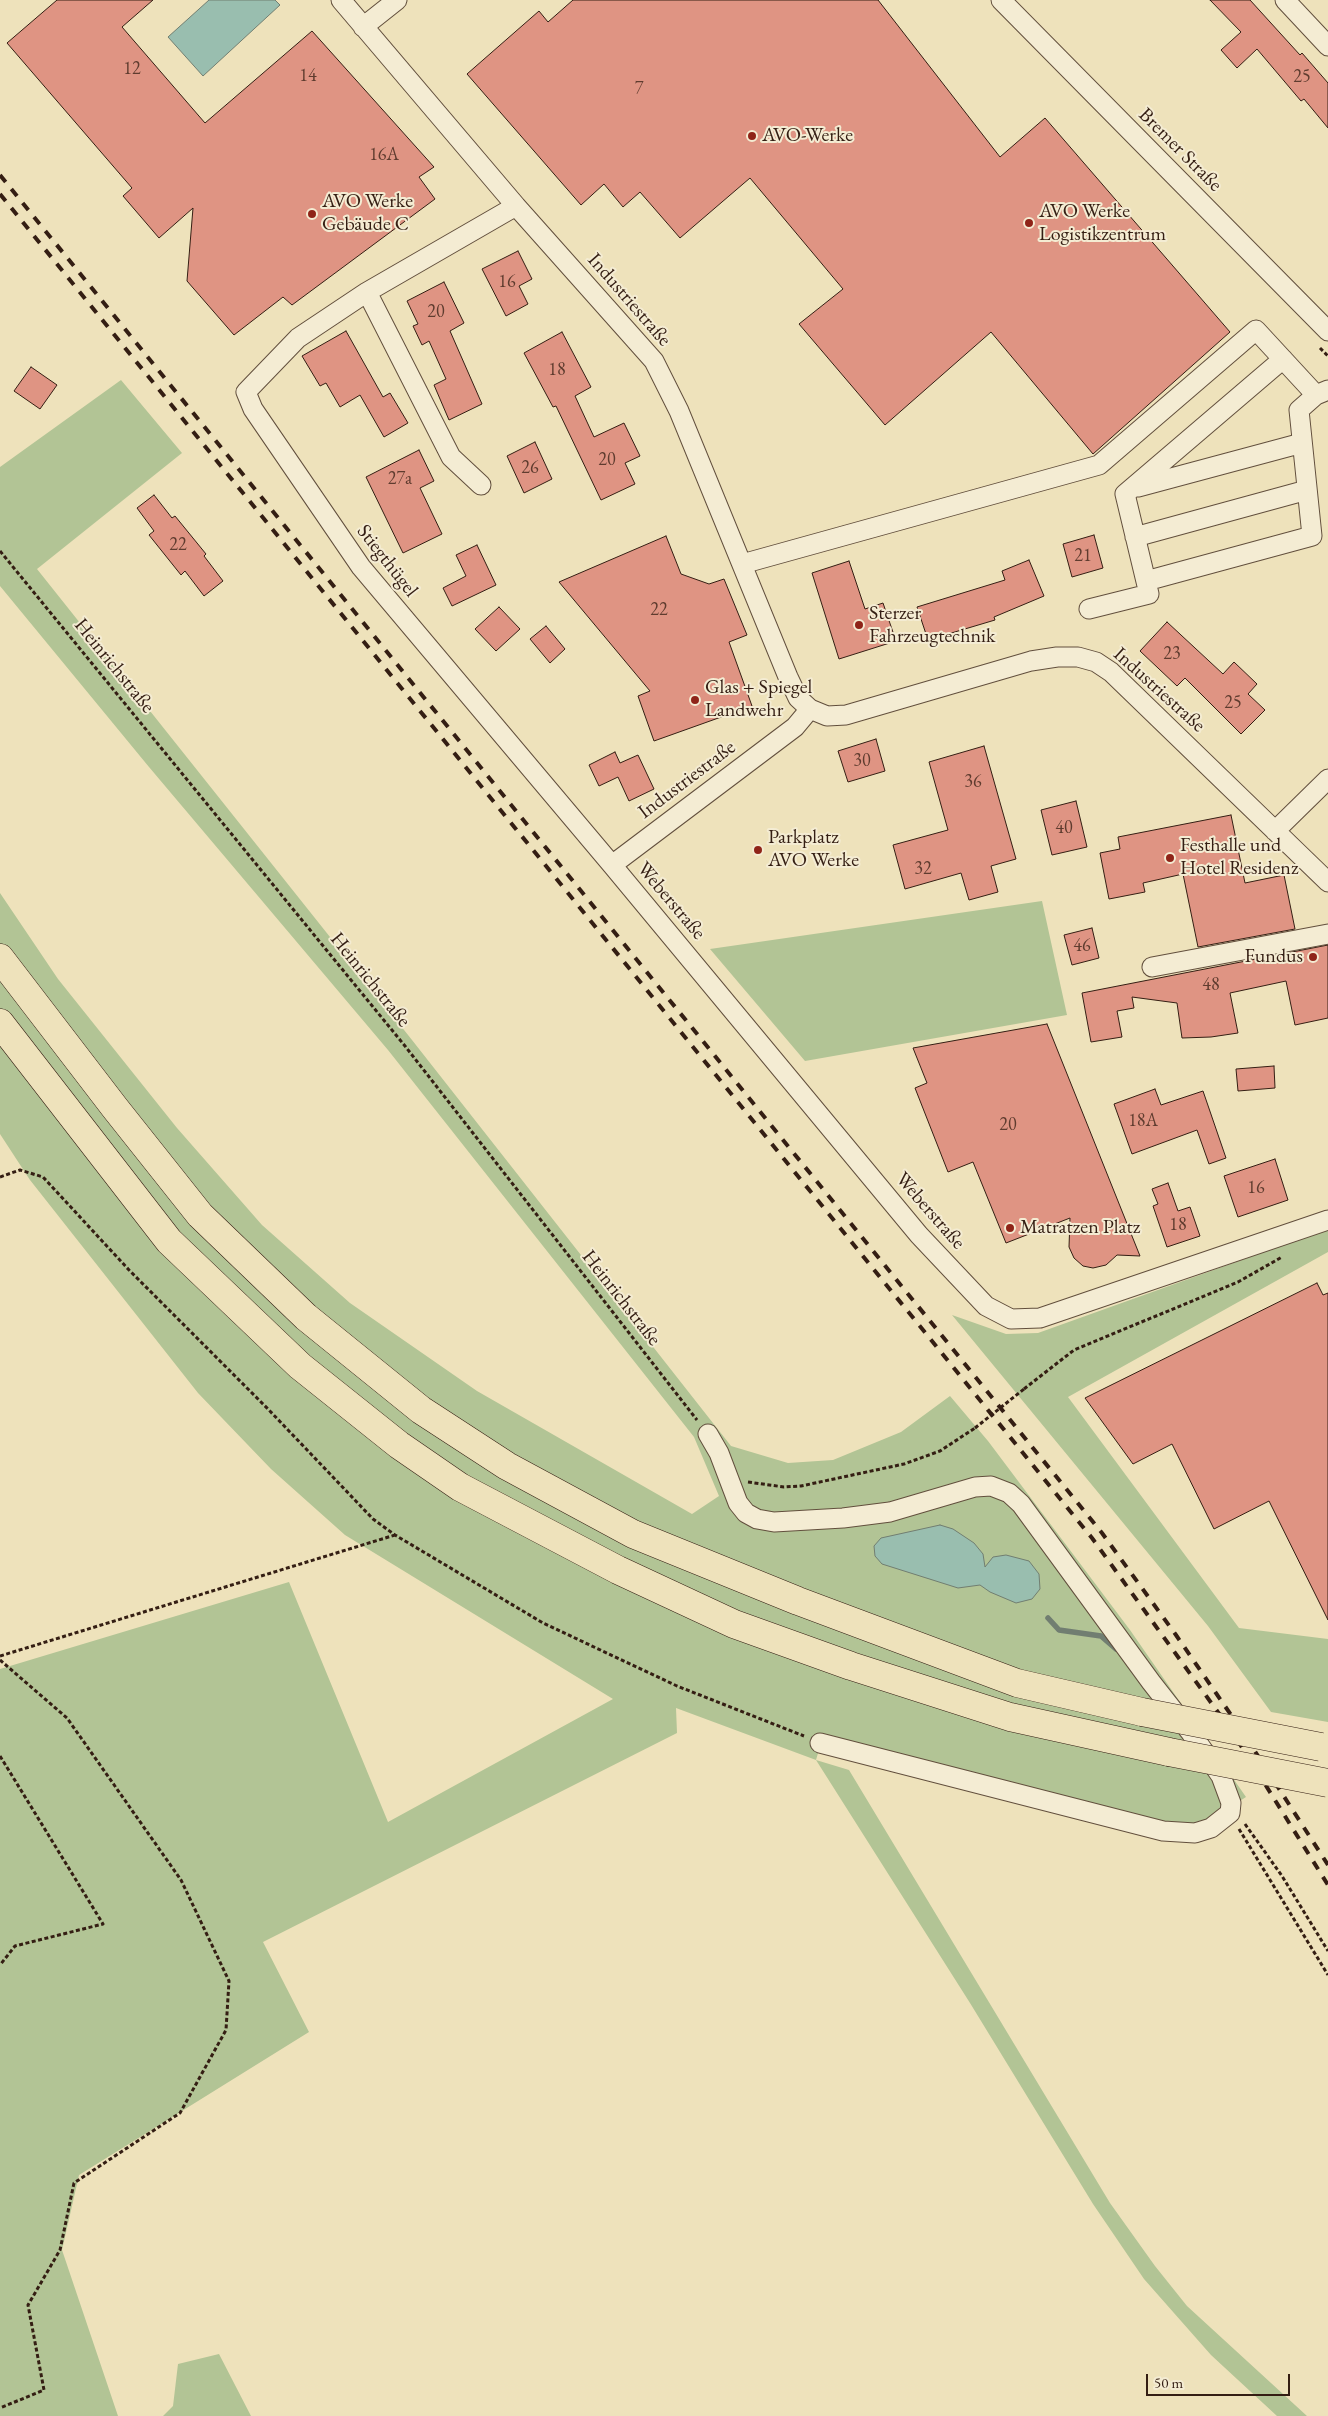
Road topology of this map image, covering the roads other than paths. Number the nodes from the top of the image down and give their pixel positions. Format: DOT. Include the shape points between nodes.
graph roads {
  1 [pos="341,0"];
  2 [pos="397,0"];
  3 [pos="1001,0"];
  4 [pos="1285,0"];
  5 [pos="363,27"];
  6 [pos="1328,46"];
  7 [pos="516,206"];
  8 [pos="368,292"];
  9 [pos="1328,331"];
  10 [pos="1283,359"];
  11 [pos="1322,393"];
  12 [pos="1302,443"];
  13 [pos="481,485"];
  14 [pos="1132,489"];
  15 [pos="1307,490"];
  16 [pos="1135,537"];
  17 [pos="742,564"];
  18 [pos="1146,581"];
  19 [pos="1090,609"];
  20 [pos="810,709"];
  21 [pos="1328,779"];
  22 [pos="1275,831"];
  23 [pos="612,866"];
  24 [pos="1328,882"];
  25 [pos="1328,934"];
  26 [pos="0,958"];
  27 [pos="1152,968"];
  28 [pos="0,1023"];
  29 [pos="1328,1220"];
  30 [pos="708,1434"];
  31 [pos="820,1743"];
  32 [pos="1324,1748"];
  33 [pos="1328,1783"];
  1 -- 5 [label="street, Industriestraße"];
  2 -- 5 [label="street"];
  3 -- 9 [label="street, Bremer Straße"];
  4 -- 6 [label="street"];
  5 -- 7 [label="street, Industriestraße"];
  7 -- 8 [label="street, Stiegthügel"];
  7 -- 17 [label="street, Industriestraße" via="654,361 679,412"];
  8 -- 13 [label="street" via="451,457"];
  8 -- 23 [label="street, Stiegthügel" via="298,338 246,392 253,409 361,566"];
  10 -- 11 [label="street"];
  10 -- 14 [label="street"];
  10 -- 17 [label="street" via="1256,330 1099,465"];
  11 -- 12 [label="street" via="1299,410"];
  12 -- 14 [label="street"];
  12 -- 15 [label="street"];
  14 -- 16 [label="street" via="1125,494"];
  15 -- 16 [label="street"];
  15 -- 18 [label="street" via="1312,536"];
  16 -- 18 [label="street"];
  17 -- 20 [label="street, Industriestraße" via="788,677 798,698"];
  18 -- 19 [label="street" via="1149,594"];
  20 -- 22 [label="street, Industriestraße" via="827,716 846,715 1031,661 1078,657 1096,662 1111,672"];
  20 -- 23 [label="street, Industriestraße" via="772,753"];
  21 -- 22 [label="street"];
  22 -- 24 [label="street, Industriestraße"];
  23 -- 29 [label="street, Weberstraße" via="919,1235 986,1306 1011,1319 1040,1318"];
  25 -- 27 [label="street"];
  26 -- 32 [label="highway, bridge" via="200,1215 306,1317 429,1415 507,1466 633,1534 798,1601 1017,1683"];
  28 -- 33 [label="highway, bridge" via="169,1242 300,1366 400,1445 460,1487 618,1570 734,1624 851,1666 1010,1717"];
  30 -- 31 [label="street" via="738,1503 757,1519 774,1522 890,1512 961,1497 975,1487 991,1486 1009,1493 1021,1504 1075,1583 1196,1740 1221,1776 1230,1808 1211,1828 1196,1832 1163,1831"];
}
